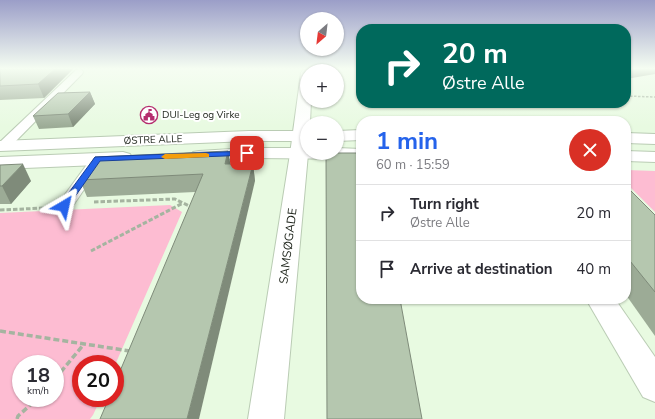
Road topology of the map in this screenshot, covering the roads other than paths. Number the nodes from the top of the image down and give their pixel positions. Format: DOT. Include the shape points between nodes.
graph roads {
  1 [pos="63,89"];
  2 [pos="344,136"];
  3 [pos="356,136"];
  4 [pos="631,138"];
  5 [pos="655,139"];
  6 [pos="300,142"];
  7 [pos="300,142"];
  8 [pos="344,151"];
  9 [pos="1,152"];
  10 [pos="356,153"];
  11 [pos="186,156"];
  12 [pos="631,156"];
  13 [pos="300,157"];
  14 [pos="655,157"];
  15 [pos="138,158"];
  16 [pos="98,159"];
  17 [pos="64,206"];
  18 [pos="603,304"];
  19 [pos="655,386"];
  20 [pos="266,419"];
  1 -- 9 [label="lane"];
  2 -- 3 [label="street"];
  4 -- 5 [label="street"];
  6 -- 9 [label="street, ØSTRE ALLE" via="249,136"];
  7 -- 11 [label="street, ØSTRE ALLE" via="247,153"];
  8 -- 10 [label="street, ØSTRE ALLE"];
  9 -- 16 [label="street, ØSTRE ALLE"];
  12 -- 14 [label="street"];
  13 -- 20 [label="street, SAMSØGADE"];
  15 -- 16 [label="street, ØSTRE ALLE"];
  16 -- 17 [label="lane"];
  18 -- 19 [label="street"];
}
